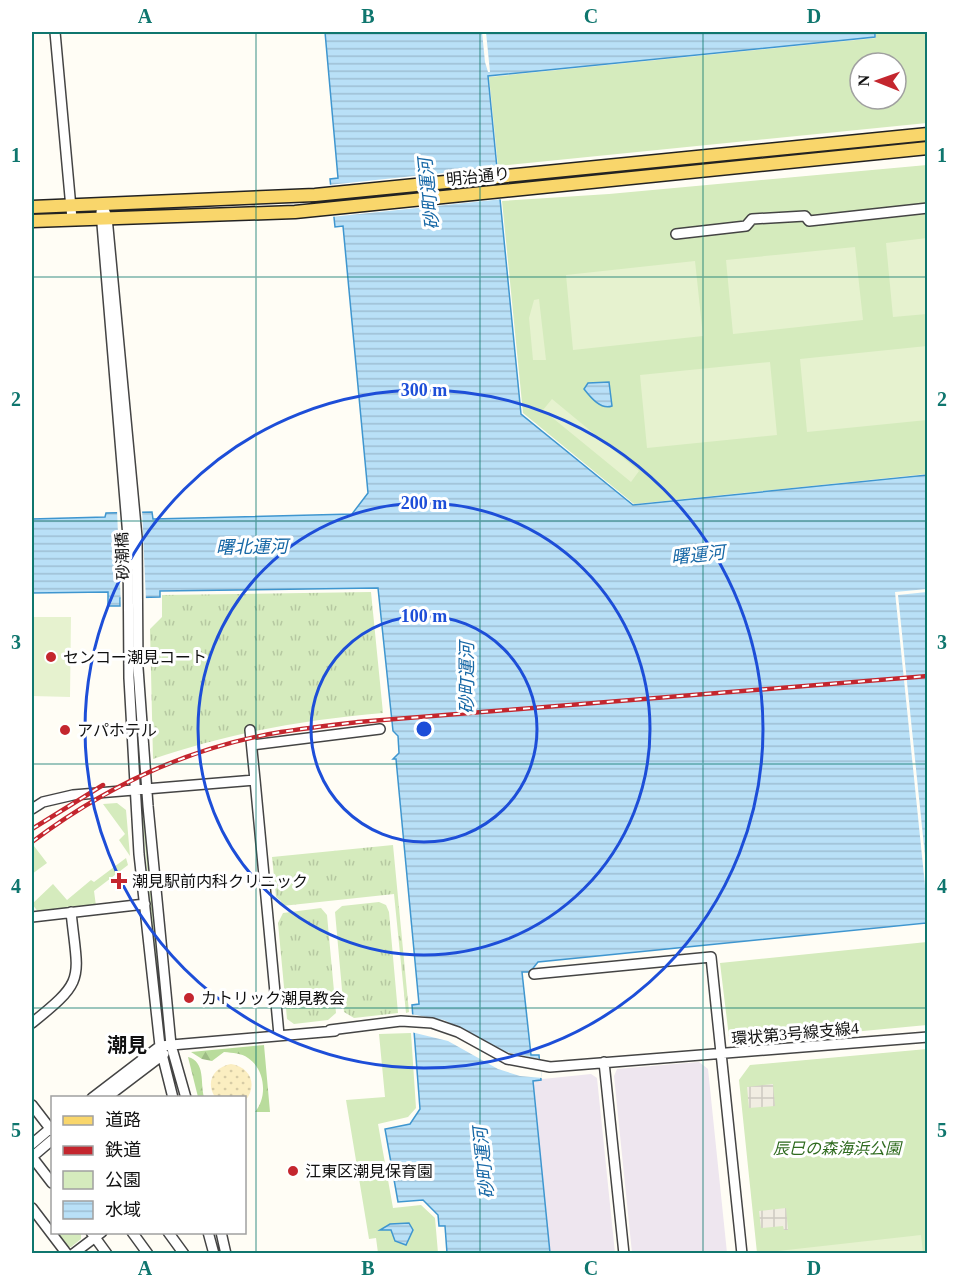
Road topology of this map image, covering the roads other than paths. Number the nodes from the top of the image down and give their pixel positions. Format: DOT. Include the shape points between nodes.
graph roads {
  1 [pos="55,32"];
  2 [pos="927,134"];
  3 [pos="927,148"];
  4 [pos="102,204"];
  5 [pos="71,206"];
  6 [pos="32,207"];
  7 [pos="927,208"];
  8 [pos="104,217"];
  9 [pos="72,219"];
  10 [pos="32,221"];
  11 [pos="676,234"];
  12 [pos="134,608"];
  13 [pos="380,729"];
  14 [pos="250,730"];
  15 [pos="252,745"];
  16 [pos="255,780"];
  17 [pos="146,788"];
  18 [pos="135,790"];
  19 [pos="32,809"];
  20 [pos="145,904"];
  21 [pos="71,912"];
  22 [pos="32,917"];
  23 [pos="534,974"];
  24 [pos="32,1023"];
  25 [pos="279,1035"];
  26 [pos="927,1037"];
  27 [pos="171,1045"];
  28 [pos="160,1046"];
  29 [pos="722,1054"];
  30 [pos="162,1056"];
  31 [pos="604,1065"];
  32 [pos="117,1088"];
  33 [pos="95,1096"];
  34 [pos="108,1096"];
  35 [pos="123,1096"];
  36 [pos="172,1096"];
  37 [pos="185,1096"];
  38 [pos="32,1105"];
  39 [pos="51,1128"];
  40 [pos="51,1130"];
  41 [pos="51,1141"];
  42 [pos="32,1144"];
  43 [pos="32,1157"];
  44 [pos="51,1183"];
  45 [pos="32,1208"];
  46 [pos="51,1233"];
  47 [pos="52,1234"];
  48 [pos="96,1234"];
  49 [pos="133,1234"];
  50 [pos="169,1234"];
  51 [pos="208,1234"];
  52 [pos="221,1234"];
  53 [pos="210,1252"];
  54 [pos="67,1254"];
  55 [pos="73,1254"];
  56 [pos="107,1254"];
  57 [pos="148,1254"];
  58 [pos="184,1254"];
  59 [pos="226,1254"];
  60 [pos="624,1254"];
  61 [pos="742,1254"];
  1 -- 5 [label="street"];
  2 -- 4 [label="main road, 明治通り" via="315,195"];
  3 -- 8 [label="main road, 明治通り" via="295,212"];
  4 -- 5 [label="main road, 明治通り"];
  4 -- 8 [label="street, 砂潮橋"];
  5 -- 6 [label="main road, 明治通り"];
  5 -- 9 [label="street"];
  7 -- 11 [label="street" via="809,221 805,216 752,219 746,226"];
  8 -- 9 [label="main road, 明治通り"];
  8 -- 12 [label="street, 砂潮橋" via="129,502"];
  9 -- 10 [label="main road, 明治通り"];
  12 -- 17 [label="street"];
  12 -- 18 [label="street" via="129,678"];
  13 -- 15 [label="street"];
  14 -- 15 [label="street"];
  15 -- 16 [label="street"];
  16 -- 17 [label="street"];
  16 -- 25 [label="street"];
  17 -- 18 [label="street"];
  17 -- 27 [label="street"];
  18 -- 19 [label="street" via="58,798"];
  18 -- 20 [label="street"];
  20 -- 21 [label="street"];
  20 -- 28 [label="street"];
  21 -- 22 [label="street"];
  21 -- 24 [label="street" via="74,984"];
  23 -- 29 [label="street" via="711,957"];
  25 -- 27 [label="street"];
  25 -- 31 [label="street" via="411,1023 442,1025 507,1059 542,1069"];
  26 -- 29 [label="street, 環状第3号線支線4"];
  27 -- 28 [label="street"];
  27 -- 30 [label="street"];
  27 -- 37 [label="street"];
  28 -- 30 [label="street"];
  28 -- 33 [label="street"];
  29 -- 31 [label="street"];
  29 -- 61 [label="street, 環状第3号線支線4"];
  30 -- 32 [label="street"];
  30 -- 36 [label="street"];
  31 -- 60 [label="street"];
  32 -- 34 [label="street"];
  32 -- 35 [label="street"];
  38 -- 39 [label="street"];
  40 -- 42 [label="street"];
  41 -- 43 [label="street"];
  43 -- 44 [label="street"];
  45 -- 46 [label="street"];
  47 -- 54 [label="street"];
  48 -- 55 [label="street"];
  48 -- 56 [label="street"];
  49 -- 57 [label="street"];
  50 -- 58 [label="street"];
  51 -- 53 [label="street"];
  52 -- 59 [label="street"];
}
